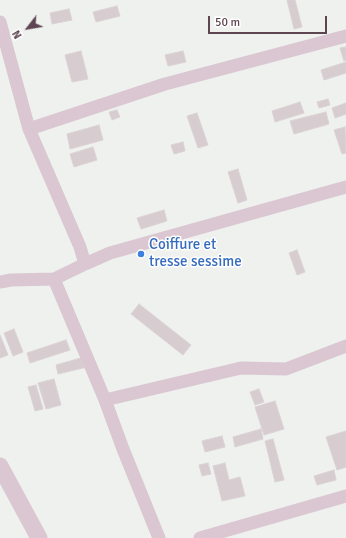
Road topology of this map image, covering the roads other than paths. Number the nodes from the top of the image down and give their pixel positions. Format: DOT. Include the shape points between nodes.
graph roads {
  1 [pos="0,22"];
  2 [pos="346,36"];
  3 [pos="29,129"];
  4 [pos="346,187"];
  5 [pos="85,264"];
  6 [pos="54,279"];
  7 [pos="0,282"];
  8 [pos="346,346"];
  9 [pos="105,400"];
  10 [pos="0,466"];
  11 [pos="346,496"];
  12 [pos="39,538"];
  13 [pos="159,538"];
  14 [pos="200,538"];
  1 -- 3 [label="street"];
  2 -- 3 [label="street" via="164,84"];
  3 -- 5 [label="street"];
  4 -- 5 [label="street" via="110,253"];
  5 -- 6 [label="street"];
  6 -- 7 [label="street"];
  6 -- 9 [label="street"];
  8 -- 9 [label="street" via="286,369 241,368"];
  9 -- 13 [label="street"];
  10 -- 12 [label="street"];
  11 -- 14 [label="street"];
}
